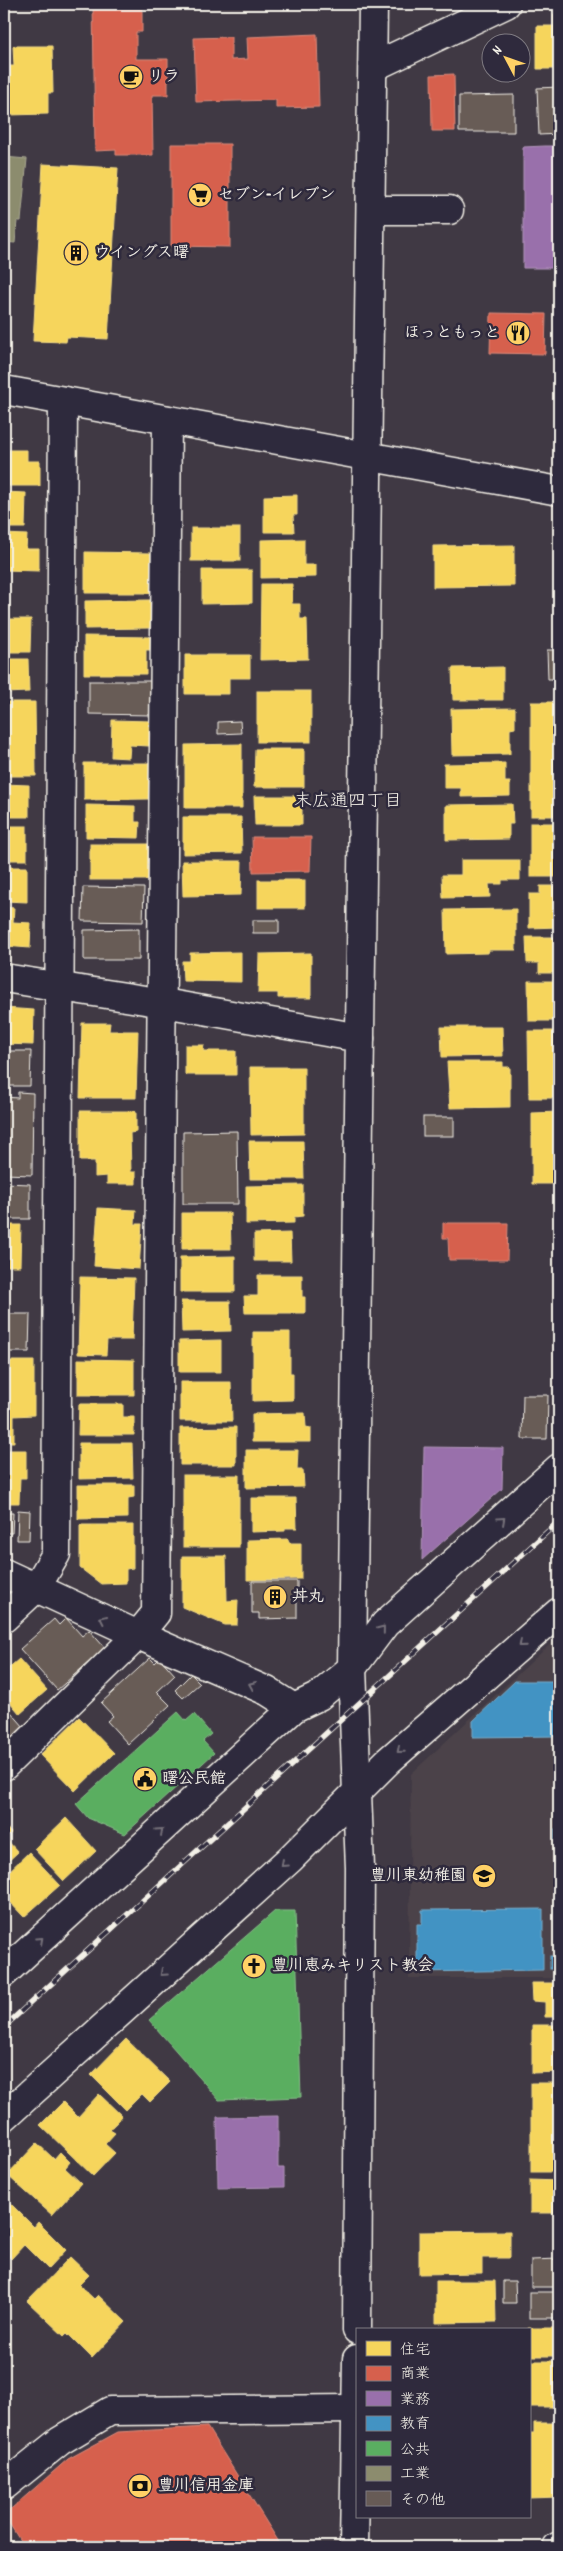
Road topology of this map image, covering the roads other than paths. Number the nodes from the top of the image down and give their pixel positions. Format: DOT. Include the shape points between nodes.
graph roads {
  1 [pos="373,4"];
  2 [pos="506,4"];
  3 [pos="372,67"];
  4 [pos="371,210"];
  5 [pos="449,210"];
  6 [pos="4,390"];
  7 [pos="63,401"];
  8 [pos="167,420"];
  9 [pos="368,456"];
  10 [pos="559,491"];
  11 [pos="4,978"];
  12 [pos="60,986"];
  13 [pos="164,1003"];
  14 [pos="360,1038"];
  15 [pos="559,1468"];
  16 [pos="4,1572"];
  17 [pos="36,1588"];
  18 [pos="559,1612"];
  19 [pos="4,1618"];
  20 [pos="138,1635"];
  21 [pos="352,1668"];
  22 [pos="294,1708"];
  23 [pos="4,1766"];
  24 [pos="358,1790"];
  25 [pos="4,1973"];
  26 [pos="4,2117"];
  27 [pos="357,2328"];
  28 [pos="356,2409"];
  29 [pos="4,2486"];
  30 [pos="354,2547"];
  1 -- 3 [label="street"];
  2 -- 3 [label="street"];
  3 -- 4 [label="street"];
  4 -- 5 [label="street"];
  4 -- 9 [label="street"];
  6 -- 7 [label="street"];
  7 -- 8 [label="street"];
  7 -- 12 [label="street"];
  8 -- 9 [label="street"];
  8 -- 13 [label="street"];
  9 -- 10 [label="street"];
  9 -- 14 [label="street"];
  11 -- 12 [label="street"];
  12 -- 13 [label="street"];
  12 -- 17 [label="street" via="56,1554"];
  13 -- 14 [label="street"];
  13 -- 20 [label="street" via="156,1613"];
  14 -- 21 [label="street"];
  21 -- 15 [label="street, one-way" via="385,1624"];
  16 -- 17 [label="street"];
  17 -- 19 [label="street"];
  20 -- 17 [label="street, one-way"];
  18 -- 24 [label="street, one-way" via="388,1760"];
  22 -- 20 [label="street, one-way" via="267,1691"];
  20 -- 23 [label="street"];
  21 -- 22 [label="street" via="320,1696"];
  21 -- 24 [label="street"];
  25 -- 22 [label="street, one-way"];
  24 -- 26 [label="street, one-way" via="290,1859"];
  24 -- 27 [label="street"];
  28 -- 29 [label="street" via="110,2411 60,2441"];
  28 -- 30 [label="street"];
}
